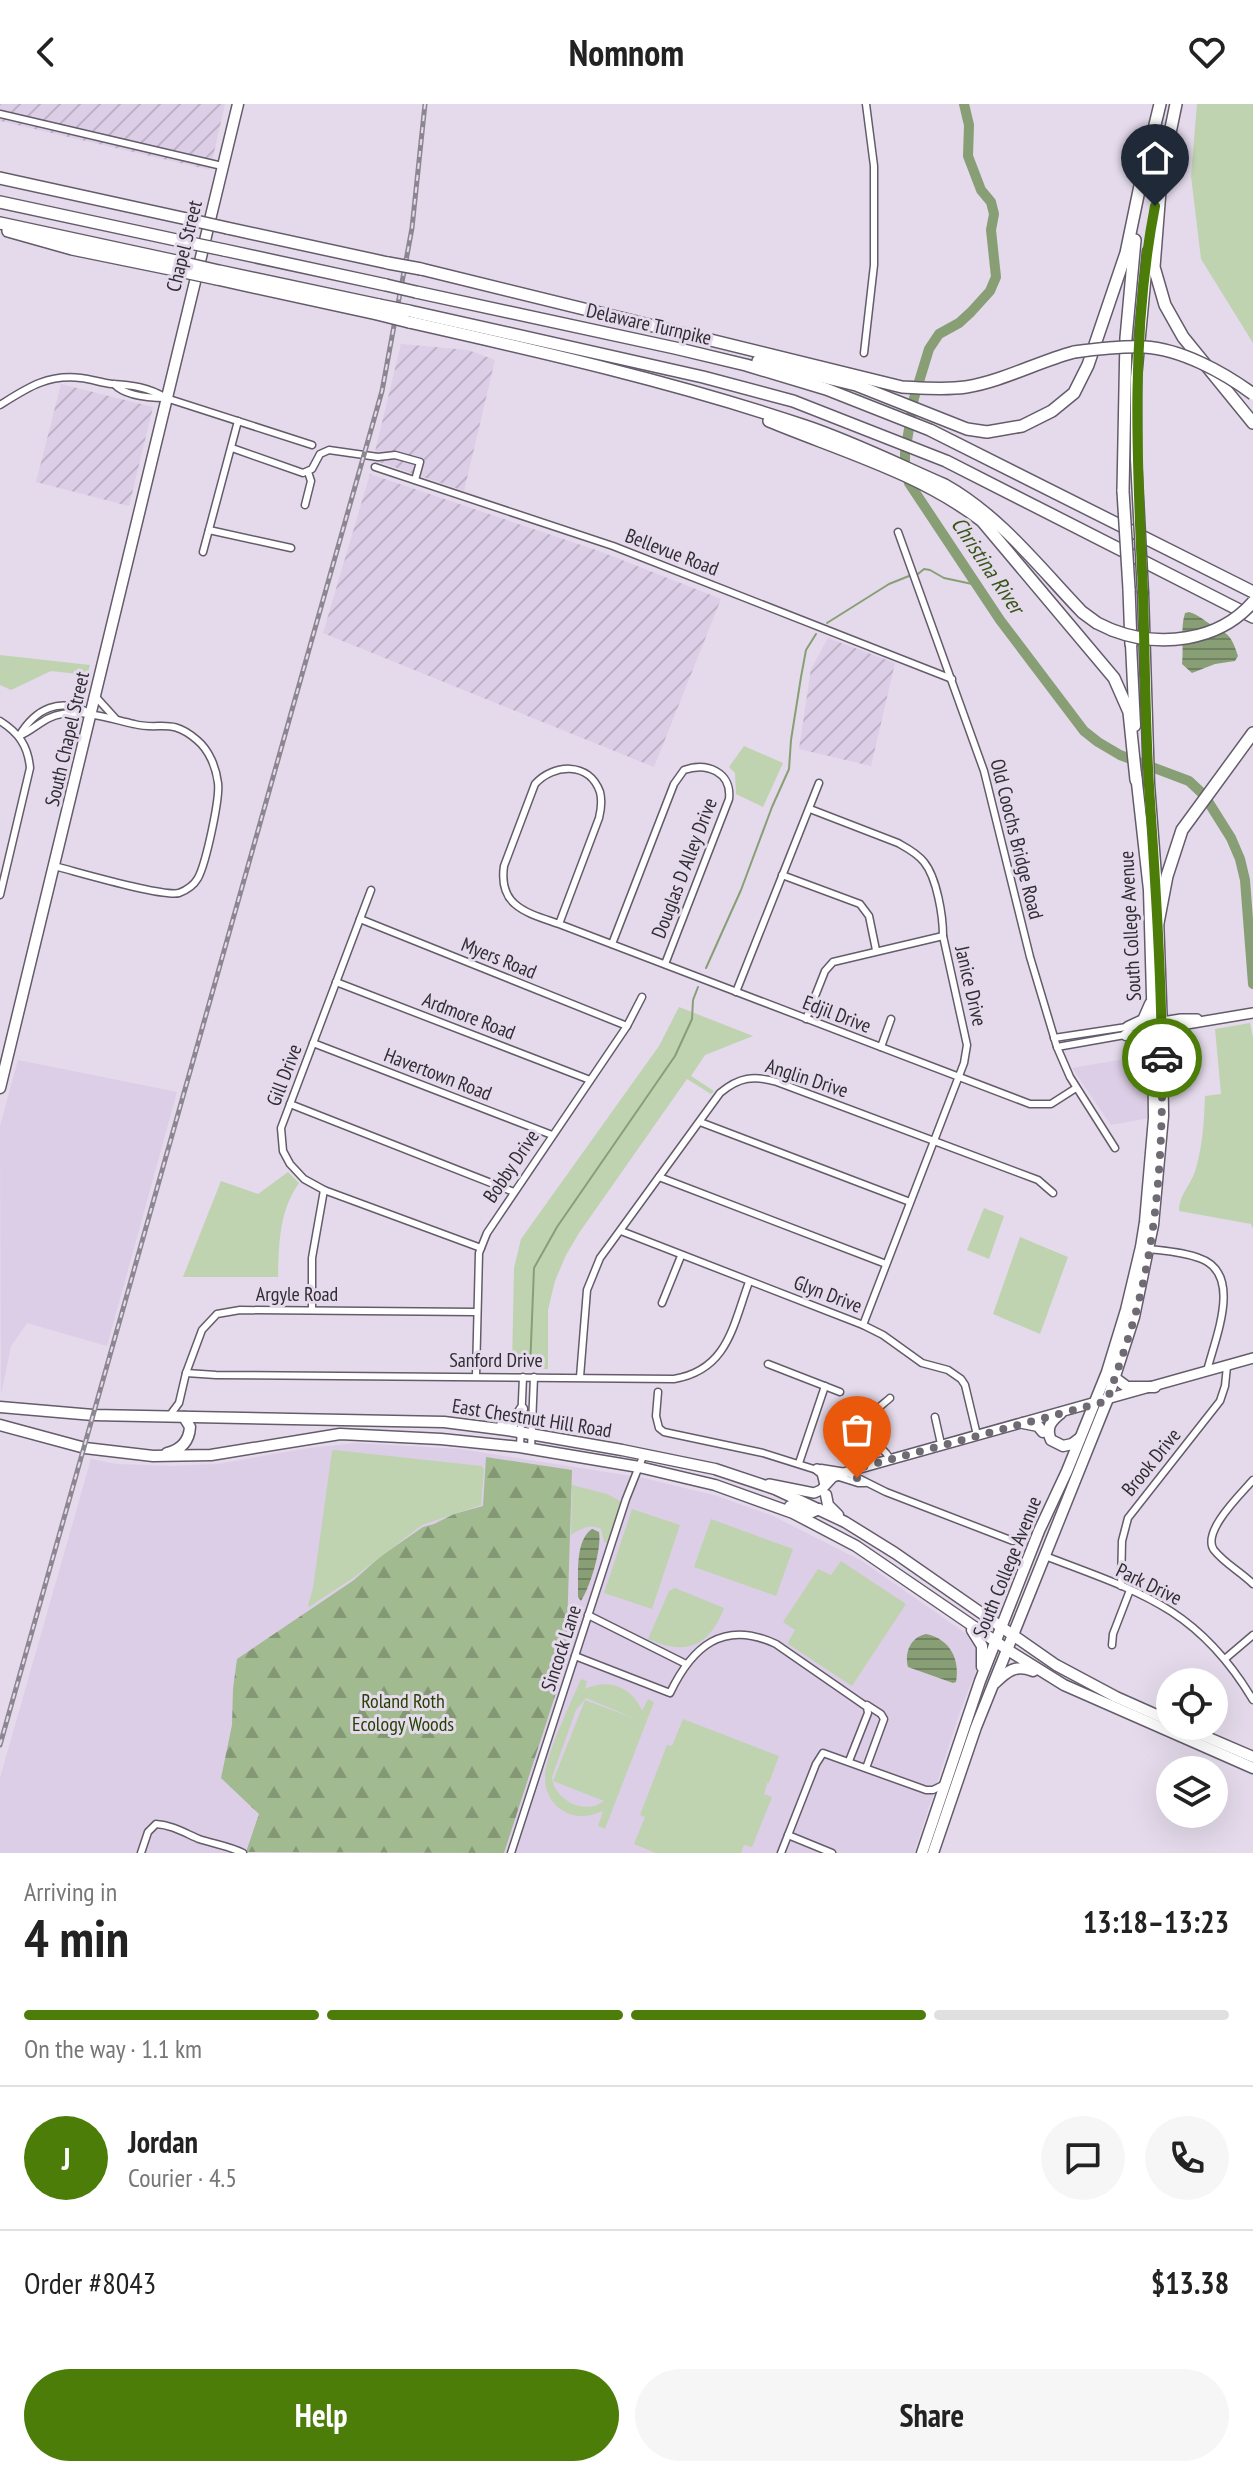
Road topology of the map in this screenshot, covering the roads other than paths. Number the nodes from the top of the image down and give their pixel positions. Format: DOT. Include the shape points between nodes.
graph roads {
  1 [pos="238,104"];
  2 [pos="866,104"];
  3 [pos="1160,104"];
  4 [pos="1176,104"];
  5 [pos="0,114"];
  6 [pos="222,166"];
  7 [pos="1142,176"];
  8 [pos="0,178"];
  9 [pos="1161,178"];
  10 [pos="0,202"];
  11 [pos="0,226"];
  12 [pos="1148,251"];
  13 [pos="409,316"];
  14 [pos="675,348"];
  15 [pos="864,353"];
  16 [pos="1136,378"];
  17 [pos="1126,387"];
  18 [pos="1253,394"];
  19 [pos="166,398"];
  20 [pos="0,405"];
  21 [pos="238,421"];
  22 [pos="1253,423"];
  23 [pos="312,445"];
  24 [pos="232,448"];
  25 [pos="375,467"];
  26 [pos="308,472"];
  27 [pos="415,480"];
  28 [pos="305,505"];
  29 [pos="986,518"];
  30 [pos="209,530"];
  31 [pos="898,532"];
  32 [pos="291,548"];
  33 [pos="203,552"];
  34 [pos="1253,592"];
  35 [pos="1253,602"];
  36 [pos="1253,616"];
  37 [pos="1131,644"];
  38 [pos="952,679"];
  39 [pos="96,696"];
  40 [pos="91,714"];
  41 [pos="0,721"];
  42 [pos="118,721"];
  43 [pos="1253,733"];
  44 [pos="19,736"];
  45 [pos="1134,747"];
  46 [pos="1136,780"];
  47 [pos="819,783"];
  48 [pos="810,809"];
  49 [pos="54,866"];
  50 [pos="782,875"];
  51 [pos="371,890"];
  52 [pos="0,895"];
  53 [pos="360,919"];
  54 [pos="1158,923"];
  55 [pos="559,924"];
  56 [pos="943,936"];
  57 [pos="612,944"];
  58 [pos="876,950"];
  59 [pos="665,964"];
  60 [pos="336,982"];
  61 [pos="736,992"];
  62 [pos="642,997"];
  63 [pos="1152,998"];
  64 [pos="1251,1013"];
  65 [pos="806,1019"];
  66 [pos="891,1019"];
  67 [pos="627,1026"];
  68 [pos="1157,1026"];
  69 [pos="1127,1031"];
  70 [pos="1054,1038"];
  71 [pos="313,1043"];
  72 [pos="881,1047"];
  73 [pos="1057,1047"];
  74 [pos="1153,1052"];
  75 [pos="959,1077"];
  76 [pos="590,1080"];
  77 [pos="0,1088"];
  78 [pos="1076,1088"];
  79 [pos="290,1104"];
  80 [pos="700,1122"];
  81 [pos="552,1135"];
  82 [pos="934,1141"];
  83 [pos="1115,1148"];
  84 [pos="659,1177"];
  85 [pos="324,1190"];
  86 [pos="514,1192"];
  87 [pos="1053,1193"];
  88 [pos="910,1202"];
  89 [pos="621,1231"];
  90 [pos="481,1248"];
  91 [pos="1149,1249"];
  92 [pos="681,1256"];
  93 [pos="886,1264"];
  94 [pos="749,1282"];
  95 [pos="662,1303"];
  96 [pos="312,1310"];
  97 [pos="476,1312"];
  98 [pos="863,1325"];
  99 [pos="1253,1358"];
  100 [pos="768,1364"];
  101 [pos="1227,1366"];
  102 [pos="1207,1371"];
  103 [pos="186,1373"];
  104 [pos="476,1376"];
  105 [pos="523,1377"];
  106 [pos="534,1377"];
  107 [pos="580,1377"];
  108 [pos="1115,1378"];
  109 [pos="825,1386"];
  110 [pos="1155,1387"];
  111 [pos="658,1392"];
  112 [pos="840,1392"];
  113 [pos="890,1398"];
  114 [pos="1107,1401"];
  115 [pos="179,1403"];
  116 [pos="1094,1404"];
  117 [pos="0,1407"];
  118 [pos="522,1409"];
  119 [pos="1061,1413"];
  120 [pos="167,1417"];
  121 [pos="184,1417"];
  122 [pos="935,1417"];
  123 [pos="1044,1417"];
  124 [pos="1023,1423"];
  125 [pos="0,1425"];
  126 [pos="497,1429"];
  127 [pos="1043,1432"];
  128 [pos="527,1434"];
  129 [pos="977,1435"];
  130 [pos="1081,1437"];
  131 [pos="941,1444"];
  132 [pos="525,1448"];
  133 [pos="644,1454"];
  134 [pos="153,1456"];
  135 [pos="890,1459"];
  136 [pos="799,1463"];
  137 [pos="639,1467"];
  138 [pos="862,1467"];
  139 [pos="817,1469"];
  140 [pos="1067,1471"];
  141 [pos="842,1474"];
  142 [pos="861,1480"];
  143 [pos="1253,1480"];
  144 [pos="755,1481"];
  145 [pos="715,1485"];
  146 [pos="826,1490"];
  147 [pos="819,1509"];
  148 [pos="845,1522"];
  149 [pos="1013,1541"];
  150 [pos="1044,1555"];
  151 [pos="1253,1584"];
  152 [pos="1121,1586"];
  153 [pos="1130,1590"];
  154 [pos="1011,1603"];
  155 [pos="1024,1606"];
  156 [pos="976,1610"];
  157 [pos="588,1615"];
  158 [pos="956,1615"];
  159 [pos="1000,1628"];
  160 [pos="1253,1635"];
  161 [pos="1012,1636"];
  162 [pos="995,1642"];
  163 [pos="1112,1645"];
  164 [pos="1007,1649"];
  165 [pos="1040,1654"];
  166 [pos="575,1656"];
  167 [pos="1226,1658"];
  168 [pos="686,1664"];
  169 [pos="980,1681"];
  170 [pos="1064,1685"];
  171 [pos="991,1688"];
  172 [pos="1253,1700"];
  173 [pos="864,1703"];
  174 [pos="1156,1715"];
  175 [pos="1214,1740"];
  176 [pos="1253,1757"];
  177 [pos="849,1761"];
  178 [pos="866,1768"];
  179 [pos="1253,1768"];
  180 [pos="945,1784"];
  181 [pos="788,1835"];
  182 [pos="141,1853"];
  183 [pos="243,1853"];
  184 [pos="511,1853"];
  185 [pos="781,1853"];
  186 [pos="832,1853"];
  187 [pos="922,1853"];
  188 [pos="933,1853"];
  1 -- 6 [label="main road, Chapel Street"];
  2 -- 15 [label="street" via="874,166 874,265"];
  3 -- 7 [label="highway"];
  4 -- 9 [label="highway, South College Avenue"];
  5 -- 6 [label="street"];
  6 -- 19 [label="main road, Chapel Street"];
  7 -- 14 [label="highway" via="1126,253 1074,393 1022,426 987,432 967,429 856,385 696,345"];
  7 -- 17 [label="highway"];
  8 -- 18 [label="highway, bridge" via="421,269 902,387 966,387 1074,352 1146,347 1207,367"];
  9 -- 12 [label="highway, South College Avenue"];
  9 -- 22 [label="highway" via="1154,267 1165,305 1183,337"];
  10 -- 14 [label="highway, Delaware Turnpike, bridge"];
  11 -- 13 [label="highway, Delaware Turnpike, bridge"];
  12 -- 16 [label="main road, South College Avenue"];
  13 -- 29 [label="highway" via="700,393 945,485 967,497"];
  13 -- 36 [label="highway, Delaware Turnpike" via="653,365 793,401 925,451"];
  14 -- 34 [label="highway, Delaware Turnpike" via="788,377 893,414"];
  16 -- 17 [label="highway"];
  16 -- 54 [label="main road, South College Avenue, bridge"];
  17 -- 37 [label="highway, bridge" via="1122,448"];
  19 -- 20 [label="street" via="78,377 50,378"];
  19 -- 21 [label="street"];
  19 -- 39 [label="main road, South Chapel Street"];
  21 -- 23 [label="street"];
  21 -- 24 [label="street"];
  24 -- 26 [label="street"];
  24 -- 30 [label="street"];
  25 -- 27 [label="street, Bellevue Road"];
  26 -- 27 [label="street" via="323,452 349,451 420,462"];
  26 -- 28 [label="street"];
  27 -- 38 [label="street, Bellevue Road" via="613,546"];
  29 -- 35 [label="highway, bridge" via="1082,612 1126,636 1178,640 1217,630"];
  29 -- 45 [label="highway" via="1114,678 1129,712"];
  30 -- 32 [label="street"];
  30 -- 33 [label="street"];
  31 -- 38 [label="street, Old Coochs Bridge Road"];
  37 -- 45 [label="main road"];
  38 -- 70 [label="street, Old Coochs Bridge Road" via="988,785"];
  39 -- 40 [label="main road, South Chapel Street"];
  39 -- 42 [label="street"];
  40 -- 42 [label="street"];
  40 -- 44 [label="street" via="75,706 54,707 26,725"];
  40 -- 49 [label="main road, South Chapel Street"];
  41 -- 44 [label="street"];
  42 -- 49 [label="street" via="175,727 195,738 209,755 218,796 199,876 188,889 169,894"];
  43 -- 54 [label="highway" via="1182,830"];
  44 -- 52 [label="street" via="28,752 30,773"];
  45 -- 46 [label="highway"];
  46 -- 63 [label="main road, South College Avenue" via="1149,890"];
  47 -- 48 [label="street"];
  48 -- 50 [label="street"];
  48 -- 56 [label="street, Janice Drive" via="898,843 919,857 932,875"];
  49 -- 77 [label="main road, South Chapel Street"];
  50 -- 58 [label="street" via="860,904 869,916"];
  50 -- 61 [label="street"];
  51 -- 53 [label="street, Gill Drive"];
  53 -- 60 [label="street, Gill Drive"];
  53 -- 67 [label="street, Myers Road"];
  54 -- 68 [label="main road, South College Avenue"];
  55 -- 55 [label="street, Edjil Drive" via="517,907 502,879 535,784 554,769 565,768 587,775 601,804"];
  55 -- 57 [label="street, Edjil Drive"];
  56 -- 58 [label="street"];
  56 -- 75 [label="street, Janice Drive" via="967,1045"];
  57 -- 59 [label="street, Edjil Drive"];
  57 -- 59 [label="street, Douglas D Alley Drive" via="674,784 684,770 704,766 727,781 729,799"];
  58 -- 65 [label="street" via="828,966"];
  59 -- 61 [label="street, Edjil Drive"];
  60 -- 71 [label="street, Gill Drive"];
  60 -- 76 [label="street, Ardmore Road"];
  61 -- 65 [label="street, Edjil Drive"];
  62 -- 67 [label="street, Bobby Drive"];
  63 -- 68 [label="main road, South College Avenue"];
  63 -- 69 [label="main road" via="1143,1020"];
  64 -- 68 [label="street"];
  65 -- 72 [label="street, Edjil Drive"];
  66 -- 72 [label="street"];
  67 -- 76 [label="street, Bobby Drive"];
  68 -- 69 [label="street"];
  68 -- 74 [label="main road, South College Avenue"];
  68 -- 91 [label="main road, South College Avenue" via="1163,1116"];
  69 -- 70 [label="street"];
  69 -- 73 [label="street"];
  69 -- 74 [label="main road" via="1144,1039"];
  70 -- 73 [label="street, Old Coochs Bridge Road"];
  71 -- 79 [label="street, Gill Drive"];
  71 -- 81 [label="street, Havertown Road"];
  72 -- 75 [label="street, Edjil Drive"];
  73 -- 78 [label="street, Old Coochs Bridge Road"];
  74 -- 116 [label="main road, South College Avenue" via="1154,1118 1145,1222 1126,1310"];
  75 -- 78 [label="street, Edjil Drive" via="1035,1105 1051,1104"];
  75 -- 82 [label="street, Janice Drive"];
  76 -- 81 [label="street, Bobby Drive"];
  78 -- 83 [label="street, Old Coochs Bridge Road"];
  79 -- 85 [label="street, Gill Drive" via="281,1128 283,1151 296,1173"];
  79 -- 86 [label="street"];
  80 -- 82 [label="street, Anglin Drive" via="730,1085 762,1078"];
  80 -- 84 [label="street, Anglin Drive"];
  80 -- 88 [label="street"];
  81 -- 86 [label="street, Bobby Drive"];
  82 -- 87 [label="street, Anglin Drive" via="1038,1180"];
  82 -- 88 [label="street, Janice Drive"];
  84 -- 89 [label="street, Anglin Drive"];
  84 -- 93 [label="street"];
  85 -- 90 [label="street, Gill Drive"];
  85 -- 96 [label="street" via="312,1258"];
  86 -- 90 [label="street, Bobby Drive"];
  88 -- 93 [label="street, Janice Drive"];
  89 -- 92 [label="street, Glyn Drive"];
  89 -- 107 [label="street, Anglin Drive" via="600,1258 587,1290"];
  90 -- 97 [label="street, Bobby Drive"];
  91 -- 102 [label="street" via="1203,1260 1222,1279 1224,1298"];
  91 -- 108 [label="main road, South College Avenue"];
  92 -- 94 [label="street, Glyn Drive"];
  92 -- 95 [label="street"];
  93 -- 98 [label="street, Janice Drive"];
  94 -- 98 [label="street, Glyn Drive"];
  94 -- 107 [label="street, Sanford Drive" via="726,1343 705,1368 674,1379"];
  96 -- 97 [label="street, Argyle Road"];
  96 -- 103 [label="street, Argyle Road" via="217,1314 202,1330"];
  97 -- 104 [label="street, Bobby Drive"];
  98 -- 129 [label="street, Glyn Drive" via="922,1363 961,1379"];
  99 -- 101 [label="street"];
  100 -- 109 [label="street"];
  101 -- 102 [label="street"];
  101 -- 152 [label="street, Brook Drive" via="1220,1401 1128,1518"];
  102 -- 110 [label="street"];
  103 -- 104 [label="street, Sanford Drive"];
  103 -- 115 [label="street, Argyle Road"];
  104 -- 105 [label="street, Sanford Drive"];
  105 -- 106 [label="street, Sanford Drive"];
  105 -- 118 [label="street"];
  106 -- 107 [label="street, Sanford Drive"];
  106 -- 128 [label="street"];
  108 -- 110 [label="main road" via="1127,1387"];
  108 -- 114 [label="main road, South College Avenue"];
  109 -- 112 [label="street"];
  109 -- 136 [label="street"];
  110 -- 114 [label="street"];
  111 -- 136 [label="street" via="656,1416 664,1432"];
  113 -- 135 [label="street" via="862,1431"];
  114 -- 116 [label="street"];
  114 -- 150 [label="main road, South College Avenue"];
  115 -- 120 [label="street, Argyle Road"];
  115 -- 121 [label="street"];
  116 -- 119 [label="street"];
  116 -- 130 [label="main road, South College Avenue"];
  117 -- 120 [label="main road, East Chestnut Hill Road"];
  118 -- 126 [label="main road" via="513,1423"];
  118 -- 128 [label="street"];
  119 -- 123 [label="street"];
  119 -- 130 [label="main road" via="1051,1421 1051,1440 1068,1446"];
  120 -- 121 [label="main road, East Chestnut Hill Road"];
  121 -- 126 [label="main road, East Chestnut Hill Road" via="444,1422"];
  121 -- 134 [label="main road" via="190,1427 187,1440"];
  122 -- 131 [label="street"];
  123 -- 124 [label="street"];
  123 -- 127 [label="main road"];
  124 -- 127 [label="main road"];
  124 -- 129 [label="street"];
  125 -- 134 [label="main road, East Chestnut Hill Road" via="85,1448"];
  126 -- 128 [label="main road, East Chestnut Hill Road"];
  127 -- 140 [label="main road" via="1049,1447 1067,1461"];
  128 -- 132 [label="street"];
  128 -- 133 [label="main road, East Chestnut Hill Road"];
  129 -- 131 [label="street"];
  130 -- 140 [label="main road, South College Avenue"];
  131 -- 135 [label="street"];
  132 -- 134 [label="main road, East Chestnut Hill Road" via="363,1434 211,1455"];
  132 -- 137 [label="main road, East Chestnut Hill Road"];
  133 -- 137 [label="street, Sincock Lane"];
  133 -- 144 [label="main road, East Chestnut Hill Road"];
  135 -- 138 [label="street"];
  136 -- 139 [label="street"];
  137 -- 145 [label="main road, East Chestnut Hill Road"];
  137 -- 157 [label="street, Sincock Lane"];
  138 -- 141 [label="street"];
  138 -- 142 [label="street"];
  139 -- 141 [label="street"];
  139 -- 146 [label="street"];
  140 -- 154 [label="main road, South College Avenue"];
  141 -- 142 [label="street"];
  141 -- 146 [label="street"];
  142 -- 149 [label="street"];
  143 -- 151 [label="street" via="1210,1538 1213,1549"];
  144 -- 146 [label="street" via="811,1493"];
  144 -- 147 [label="main road, East Chestnut Hill Road"];
  145 -- 147 [label="main road" via="807,1512"];
  145 -- 158 [label="main road, East Chestnut Hill Road" via="822,1527"];
  146 -- 147 [label="street"];
  146 -- 148 [label="main road" via="828,1505"];
  147 -- 148 [label="main road, East Chestnut Hill Road"];
  148 -- 156 [label="main road, East Chestnut Hill Road"];
  150 -- 152 [label="street, Park Drive"];
  150 -- 155 [label="main road, South College Avenue"];
  152 -- 153 [label="street, Park Drive"];
  153 -- 163 [label="street"];
  153 -- 167 [label="street, Park Drive" via="1180,1616"];
  154 -- 156 [label="main road" via="993,1613"];
  154 -- 159 [label="main road, South College Avenue"];
  155 -- 161 [label="main road, South College Avenue"];
  155 -- 165 [label="main road" via="1022,1633"];
  156 -- 159 [label="main road, East Chestnut Hill Road"];
  157 -- 166 [label="street, Sincock Lane"];
  157 -- 168 [label="street"];
  158 -- 162 [label="main road, East Chestnut Hill Road"];
  158 -- 169 [label="main road" via="982,1646"];
  159 -- 161 [label="main road, East Chestnut Hill Road"];
  159 -- 162 [label="main road, South College Avenue"];
  160 -- 167 [label="street"];
  161 -- 164 [label="main road, South College Avenue"];
  161 -- 165 [label="main road, East Chestnut Hill Road"];
  162 -- 164 [label="main road, East Chestnut Hill Road"];
  162 -- 169 [label="main road, South College Avenue"];
  164 -- 170 [label="main road, East Chestnut Hill Road"];
  164 -- 171 [label="main road, South College Avenue"];
  165 -- 174 [label="main road, East Chestnut Hill Road"];
  166 -- 168 [label="street" via="670,1693"];
  166 -- 184 [label="street, Sincock Lane"];
  167 -- 172 [label="street, Park Drive"];
  168 -- 173 [label="street" via="723,1638 759,1638"];
  169 -- 180 [label="main road, South College Avenue"];
  170 -- 171 [label="main road" via="1021,1668 1005,1673"];
  170 -- 179 [label="main road"];
  171 -- 188 [label="main road, South College Avenue"];
  173 -- 177 [label="street" via="869,1710"];
  173 -- 178 [label="street" via="884,1719"];
  175 -- 176 [label="main road"];
  177 -- 178 [label="street"];
  177 -- 181 [label="street" via="827,1752 820,1755"];
  178 -- 180 [label="street" via="926,1790"];
  180 -- 187 [label="main road, South College Avenue"];
  181 -- 185 [label="street"];
  181 -- 186 [label="street"];
  182 -- 183 [label="street" via="156,1824"];
}
